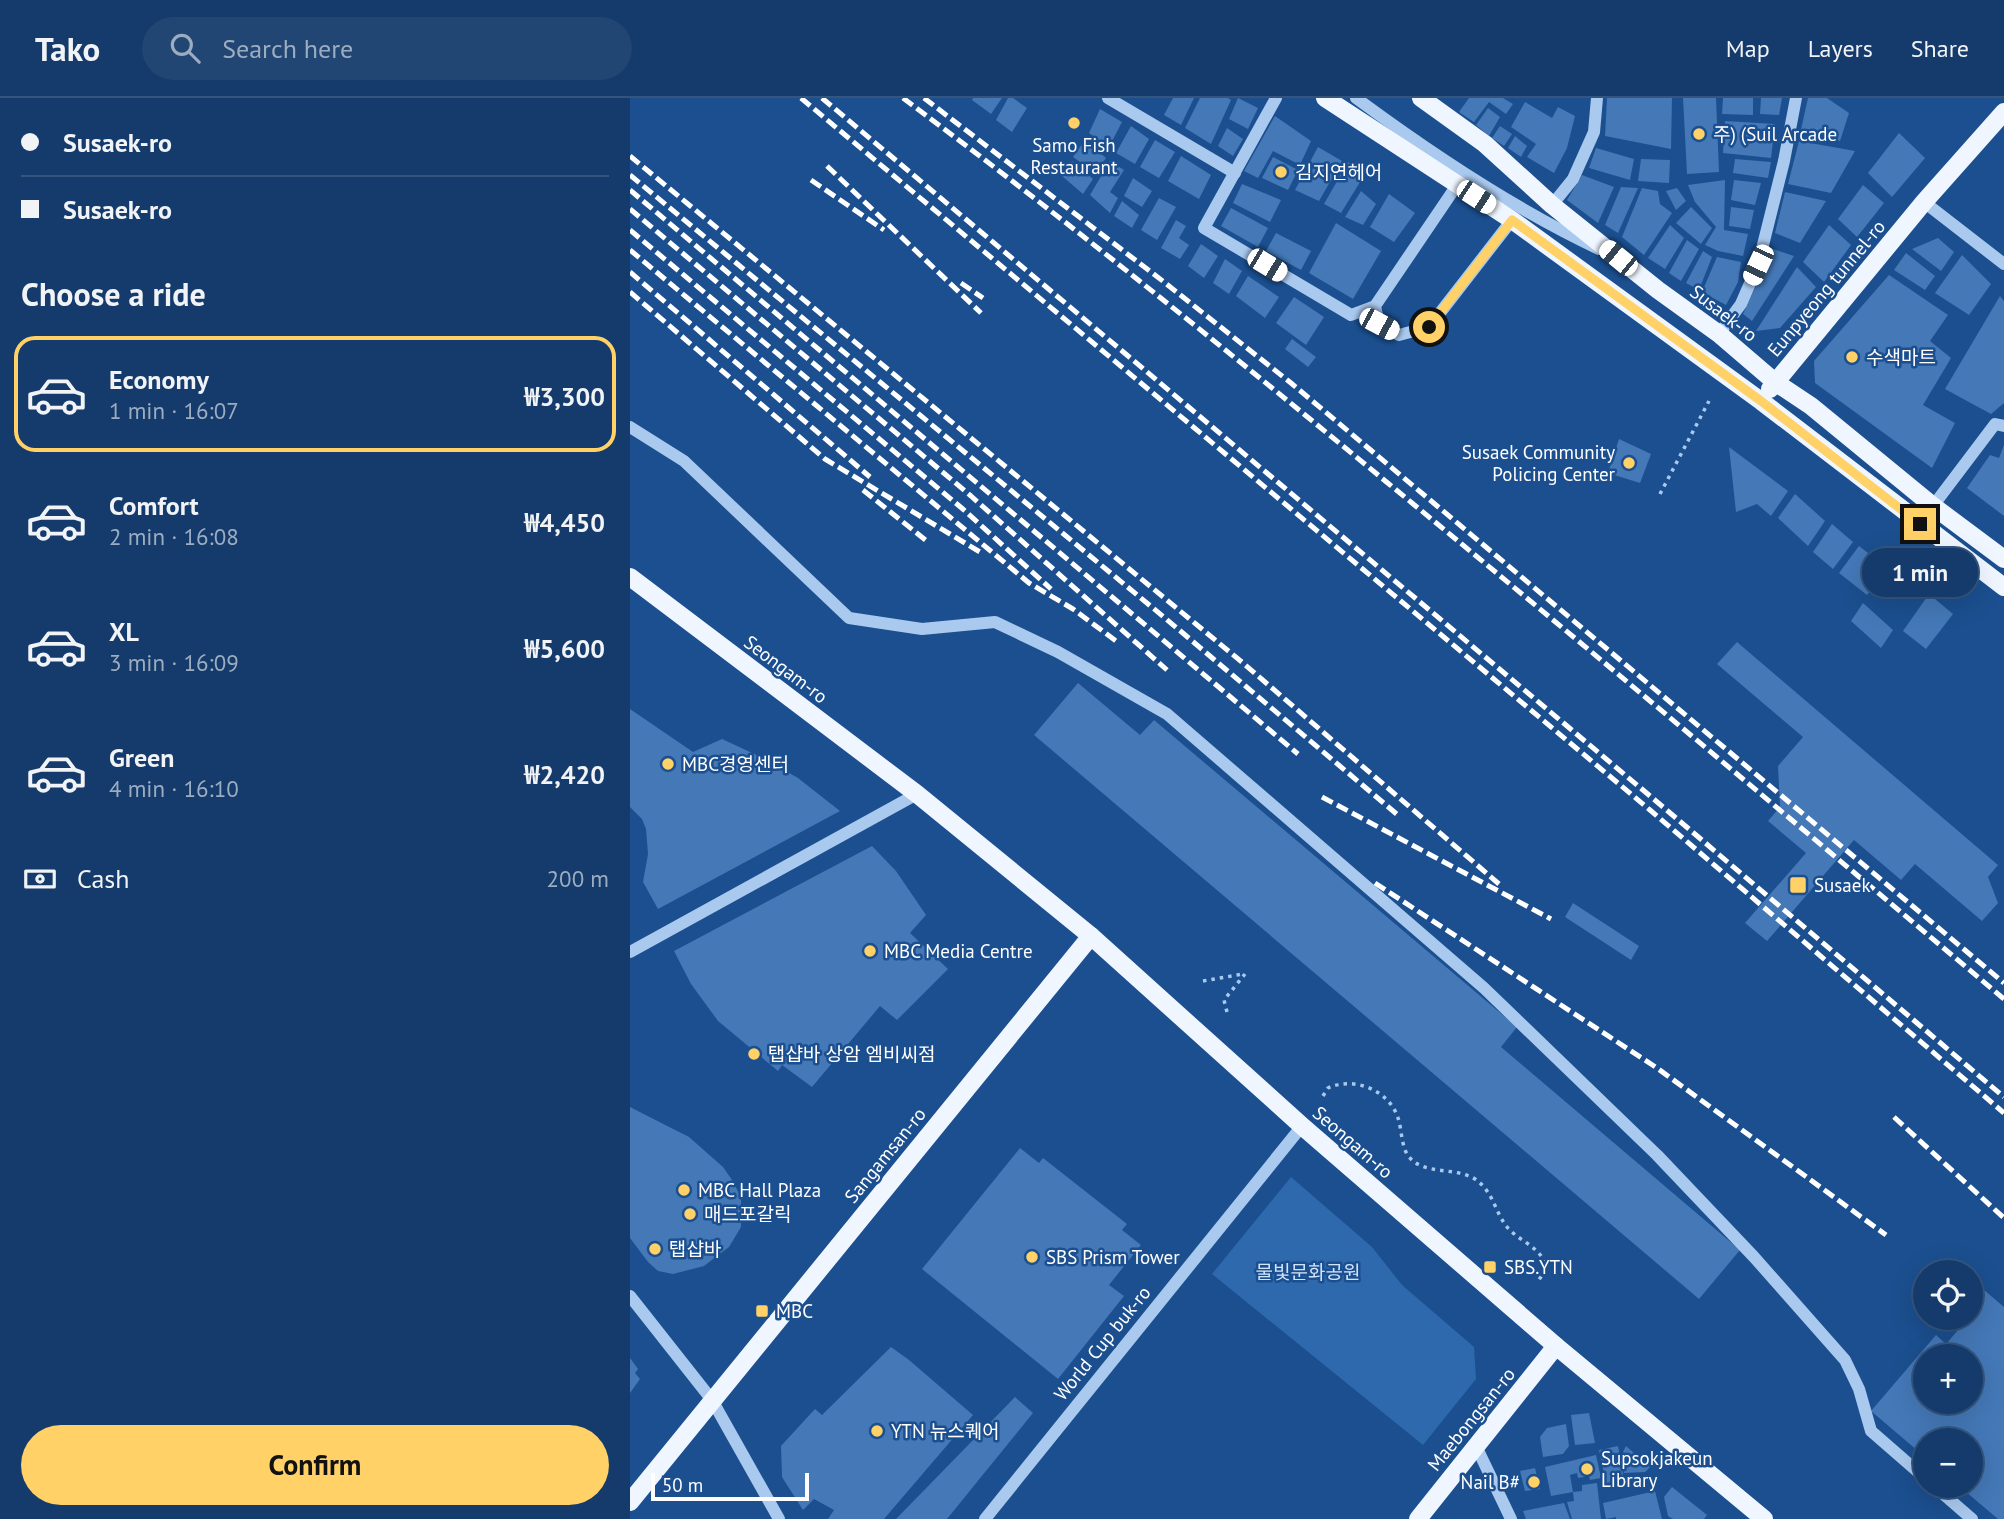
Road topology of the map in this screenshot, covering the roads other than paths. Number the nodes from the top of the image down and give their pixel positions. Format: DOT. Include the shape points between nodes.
graph roads {
  1 [pos="1108,98"];
  2 [pos="1276,98"];
  3 [pos="1325,98"];
  4 [pos="1339,98"];
  5 [pos="1356,98"];
  6 [pos="1420,98"];
  7 [pos="1597,98"];
  8 [pos="1796,98"];
  9 [pos="2004,112"];
  10 [pos="1354,118"];
  11 [pos="1235,173"];
  12 [pos="1457,185"];
  13 [pos="1924,202"];
  14 [pos="1552,205"];
  15 [pos="1512,220"];
  16 [pos="1618,258"];
  17 [pos="2004,264"];
  18 [pos="1375,306"];
  19 [pos="1719,334"];
  20 [pos="1775,382"];
  21 [pos="1761,401"];
  22 [pos="2004,426"];
  23 [pos="630,427"];
  24 [pos="1933,506"];
  25 [pos="2004,559"];
  26 [pos="630,577"];
  27 [pos="2004,587"];
  28 [pos="917,794"];
  29 [pos="1091,936"];
  30 [pos="630,952"];
  31 [pos="1302,1126"];
  32 [pos="630,1296"];
  33 [pos="1556,1346"];
  34 [pos="712,1400"];
  35 [pos="1476,1446"];
  36 [pos="1913,1468"];
  37 [pos="1948,1498"];
  38 [pos="630,1502"];
  39 [pos="779,1519"];
  40 [pos="985,1519"];
  41 [pos="1418,1519"];
  42 [pos="1511,1519"];
  43 [pos="1764,1519"];
  44 [pos="1972,1519"];
  1 -- 11 [label="street"];
  2 -- 11 [label="street"];
  3 -- 10 [label="main road"];
  4 -- 10 [label="street"];
  5 -- 16 [label="street" via="1511,200"];
  6 -- 14 [label="main road, Susaek-ro" via="1485,144"];
  7 -- 14 [label="street" via="1594,132 1573,179"];
  8 -- 19 [label="street" via="1758,265 1741,304"];
  9 -- 13 [label="main road, Eunpyeong tunnel-ro"];
  10 -- 12 [label="main road"];
  11 -- 18 [label="street" via="1204,228 1351,315"];
  12 -- 15 [label="main road"];
  12 -- 18 [label="street"];
  13 -- 17 [label="street"];
  13 -- 20 [label="main road, Eunpyeong tunnel-ro"];
  14 -- 16 [label="main road, Susaek-ro"];
  15 -- 18 [label="street" via="1429,327 1399,335 1379,324"];
  15 -- 21 [label="main road"];
  16 -- 19 [label="main road, Susaek-ro"];
  19 -- 20 [label="main road, Susaek-ro"];
  20 -- 21 [label="main road, Eunpyeong tunnel-ro"];
  20 -- 24 [label="main road, Susaek-ro"];
  21 -- 27 [label="main road"];
  22 -- 24 [label="street" via="1995,424"];
  23 -- 36 [label="street" via="684,461 849,618 922,629 995,622 1167,714 1484,988 1657,1155 1845,1360 1871,1431"];
  24 -- 25 [label="main road, Susaek-ro"];
  26 -- 28 [label="main road, Seongam-ro"];
  28 -- 29 [label="main road, Seongam-ro"];
  28 -- 30 [label="street"];
  29 -- 31 [label="main road, Seongam-ro"];
  29 -- 34 [label="main road, Sangamsan-ro"];
  31 -- 33 [label="main road, Seongam-ro"];
  31 -- 40 [label="street, World Cup buk-ro"];
  32 -- 34 [label="street"];
  33 -- 35 [label="main road, Maebongsan-ro"];
  33 -- 43 [label="main road, Seongam-ro"];
  34 -- 38 [label="main road, Sangamsan-ro"];
  34 -- 39 [label="street"];
  35 -- 41 [label="main road, Maebongsan-ro"];
  35 -- 42 [label="street"];
  37 -- 44 [label="street"];
}
